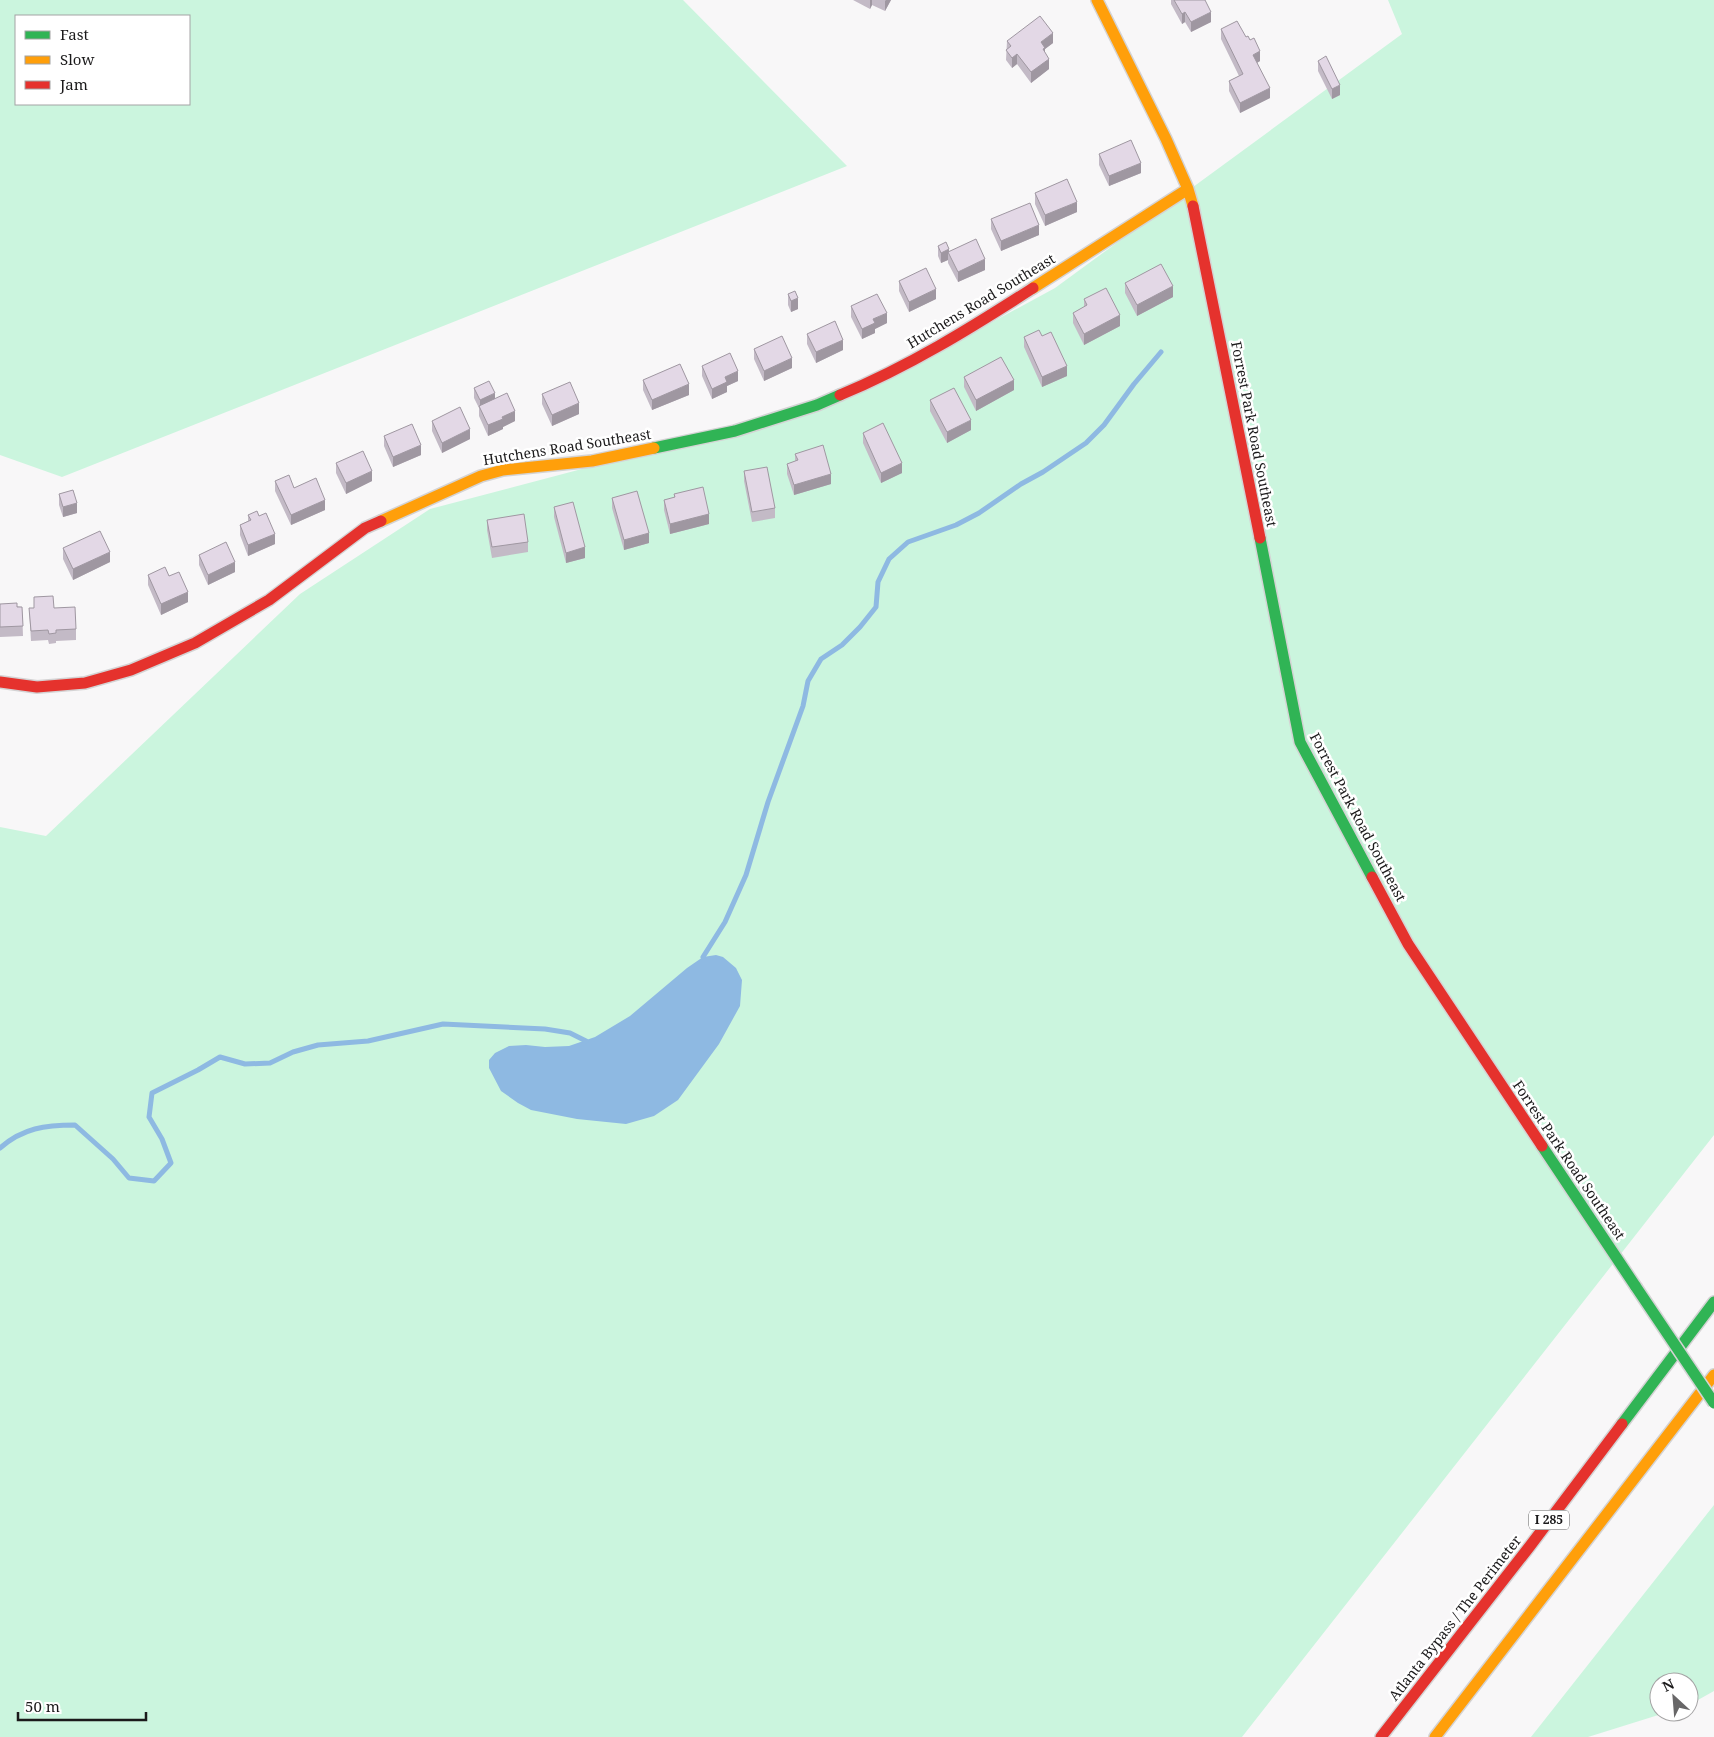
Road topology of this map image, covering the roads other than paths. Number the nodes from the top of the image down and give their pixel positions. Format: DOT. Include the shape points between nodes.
graph roads {
  1 [pos="1097,0"];
  2 [pos="1188,189"];
  3 [pos="0,682"];
  4 [pos="1714,1302"];
  5 [pos="1714,1375"];
  6 [pos="1714,1404"];
  7 [pos="1381,1737"];
  8 [pos="1435,1737"];
  1 -- 2 [label="main road, Forrest Park Road Southeast"];
  2 -- 3 [label="main road, Hutchens Road Southeast" via="955,338 865,385 816,405 735,431 592,461 503,470 481,476 365,528 269,600 195,643 131,670 85,683 37,687"];
  2 -- 6 [label="main road, Forrest Park Road Southeast, bridge" via="1300,742 1408,944"];
  4 -- 7 [label="main road, Atlanta Bypass / The Perimeter / I 285"];
  5 -- 8 [label="main road, I 285"];
}
